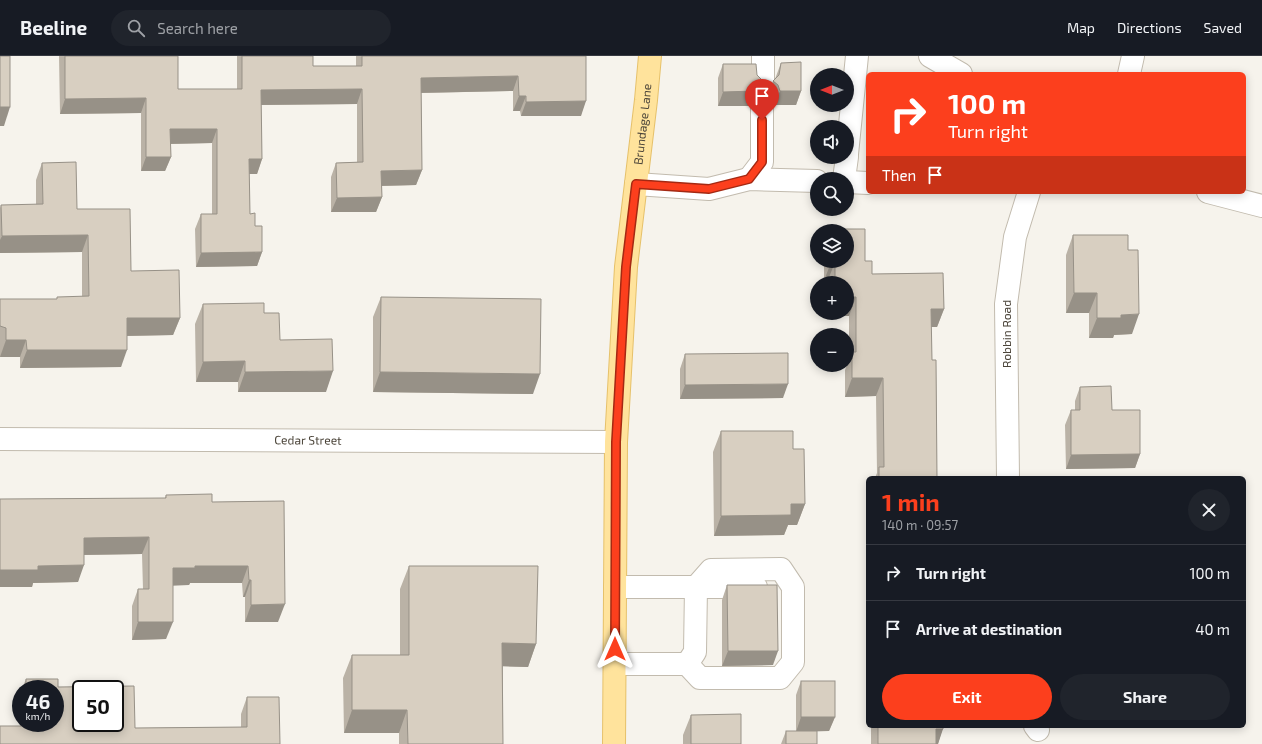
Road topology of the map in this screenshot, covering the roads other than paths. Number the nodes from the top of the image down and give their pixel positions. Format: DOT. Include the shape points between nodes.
graph roads {
  1 [pos="650,56"];
  2 [pos="764,56"];
  3 [pos="857,56"];
  4 [pos="930,56"];
  5 [pos="1133,56"];
  6 [pos="957,72"];
  7 [pos="1129,72"];
  8 [pos="763,84"];
  9 [pos="762,106"];
  10 [pos="850,120"];
  11 [pos="749,179"];
  12 [pos="810,181"];
  13 [pos="854,182"];
  14 [pos="866,183"];
  15 [pos="636,184"];
  16 [pos="1028,194"];
  17 [pos="1216,194"];
  18 [pos="1262,206"];
  19 [pos="0,439"];
  20 [pos="616,442"];
  21 [pos="1008,476"];
  22 [pos="615,587"];
  23 [pos="696,587"];
  24 [pos="615,664"];
  25 [pos="687,664"];
  26 [pos="614,744"];
  1 -- 15 [label="main road, Brundage Lane"];
  2 -- 8 [label="street"];
  3 -- 10 [label="street"];
  4 -- 6 [label="street"];
  5 -- 7 [label="street"];
  9 -- 11 [label="street" via="762,162"];
  11 -- 12 [label="street"];
  11 -- 15 [label="street" via="709,189"];
  13 -- 14 [label="street"];
  15 -- 20 [label="main road, Brundage Lane" via="626,267"];
  16 -- 21 [label="street, Robbin Road" via="1015,237 1006,304"];
  17 -- 18 [label="street"];
  19 -- 20 [label="street, Cedar Street"];
  20 -- 22 [label="main road, Brundage Lane"];
  22 -- 23 [label="street"];
  22 -- 24 [label="main road, Brundage Lane"];
  23 -- 25 [label="street" via="695,652"];
  23 -- 25 [label="street" via="793,587 793,662 780,678 700,678"];
  24 -- 25 [label="street"];
  24 -- 26 [label="main road, Brundage Lane"];
}
